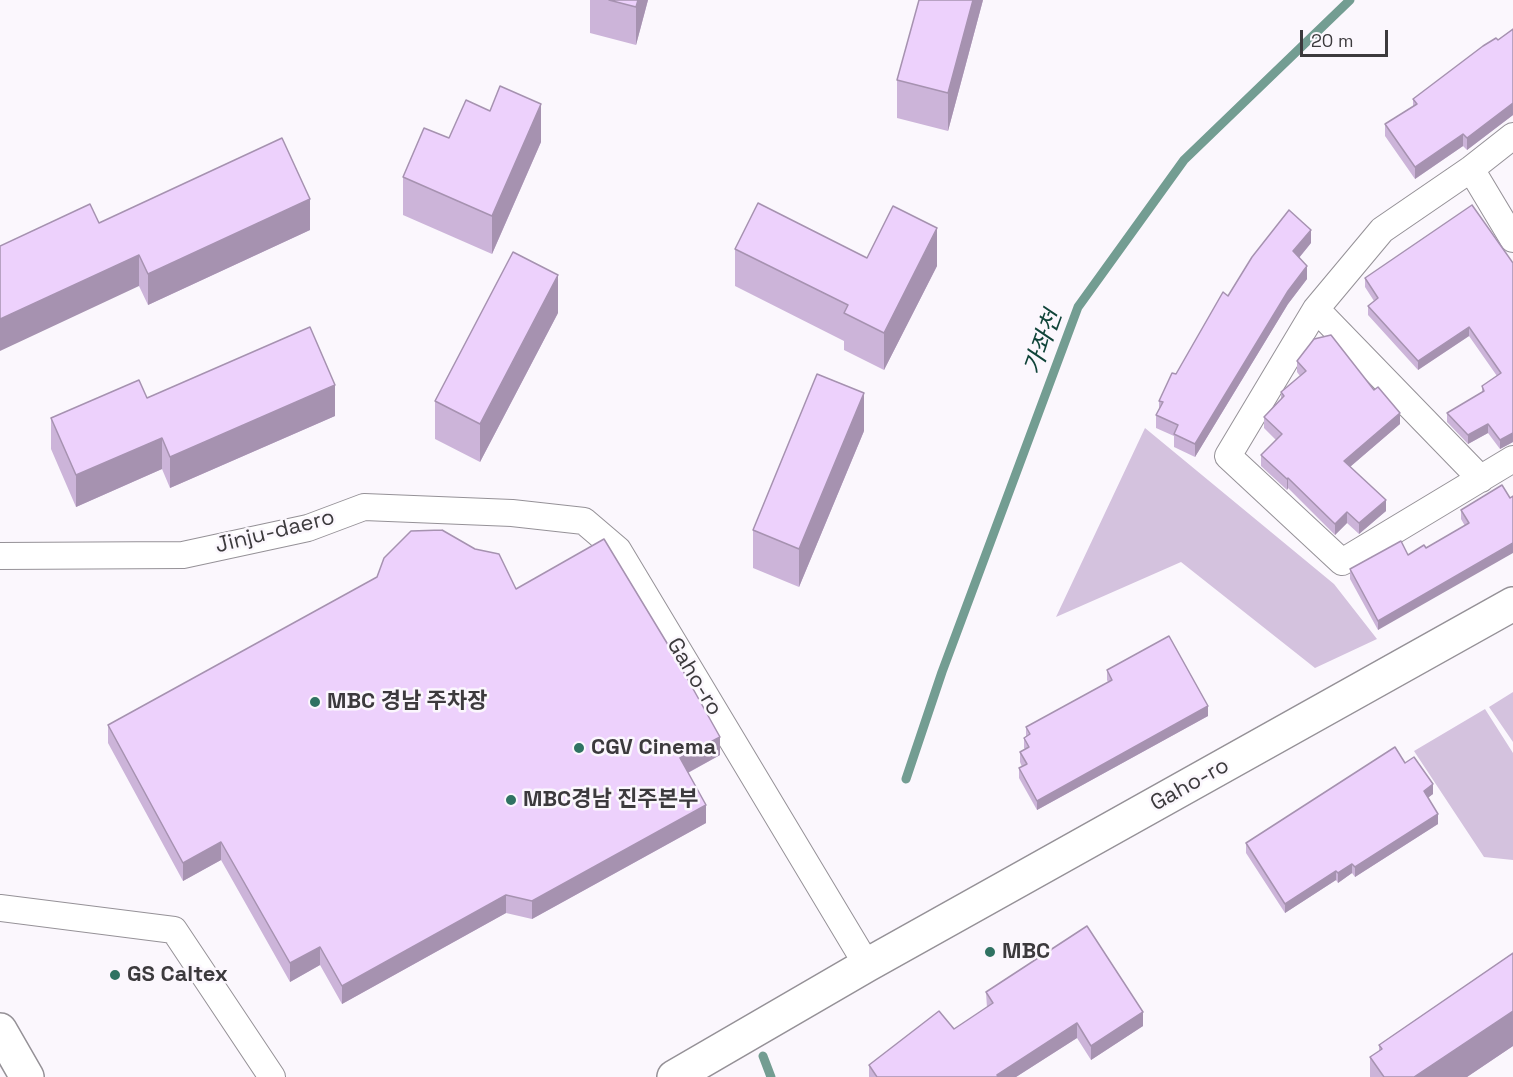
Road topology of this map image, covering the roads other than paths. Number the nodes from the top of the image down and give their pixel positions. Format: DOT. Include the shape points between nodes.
graph roads {
  1 [pos="1513,136"];
  2 [pos="1472,169"];
  3 [pos="1513,239"];
  4 [pos="1316,309"];
  5 [pos="1513,459"];
  6 [pos="1481,478"];
  7 [pos="584,521"];
  8 [pos="0,556"];
  9 [pos="1513,604"];
  10 [pos="0,908"];
  11 [pos="867,965"];
  12 [pos="0,1030"];
  13 [pos="27,1077"];
  14 [pos="272,1077"];
  15 [pos="674,1077"];
  1 -- 2 [label="street"];
  2 -- 3 [label="street"];
  2 -- 4 [label="street" via="1383,231"];
  4 -- 6 [label="street"];
  4 -- 6 [label="street" via="1228,456 1342,562"];
  5 -- 6 [label="street"];
  7 -- 8 [label="street, Jinju-daero" via="512,513 364,507 308,528 183,555"];
  7 -- 11 [label="street, Gaho-ro" via="618,550"];
  9 -- 11 [label="street, Gaho-ro"];
  10 -- 14 [label="street" via="174,930"];
  11 -- 15 [label="street, Gaho-ro"];
  12 -- 13 [label="street"];
}
